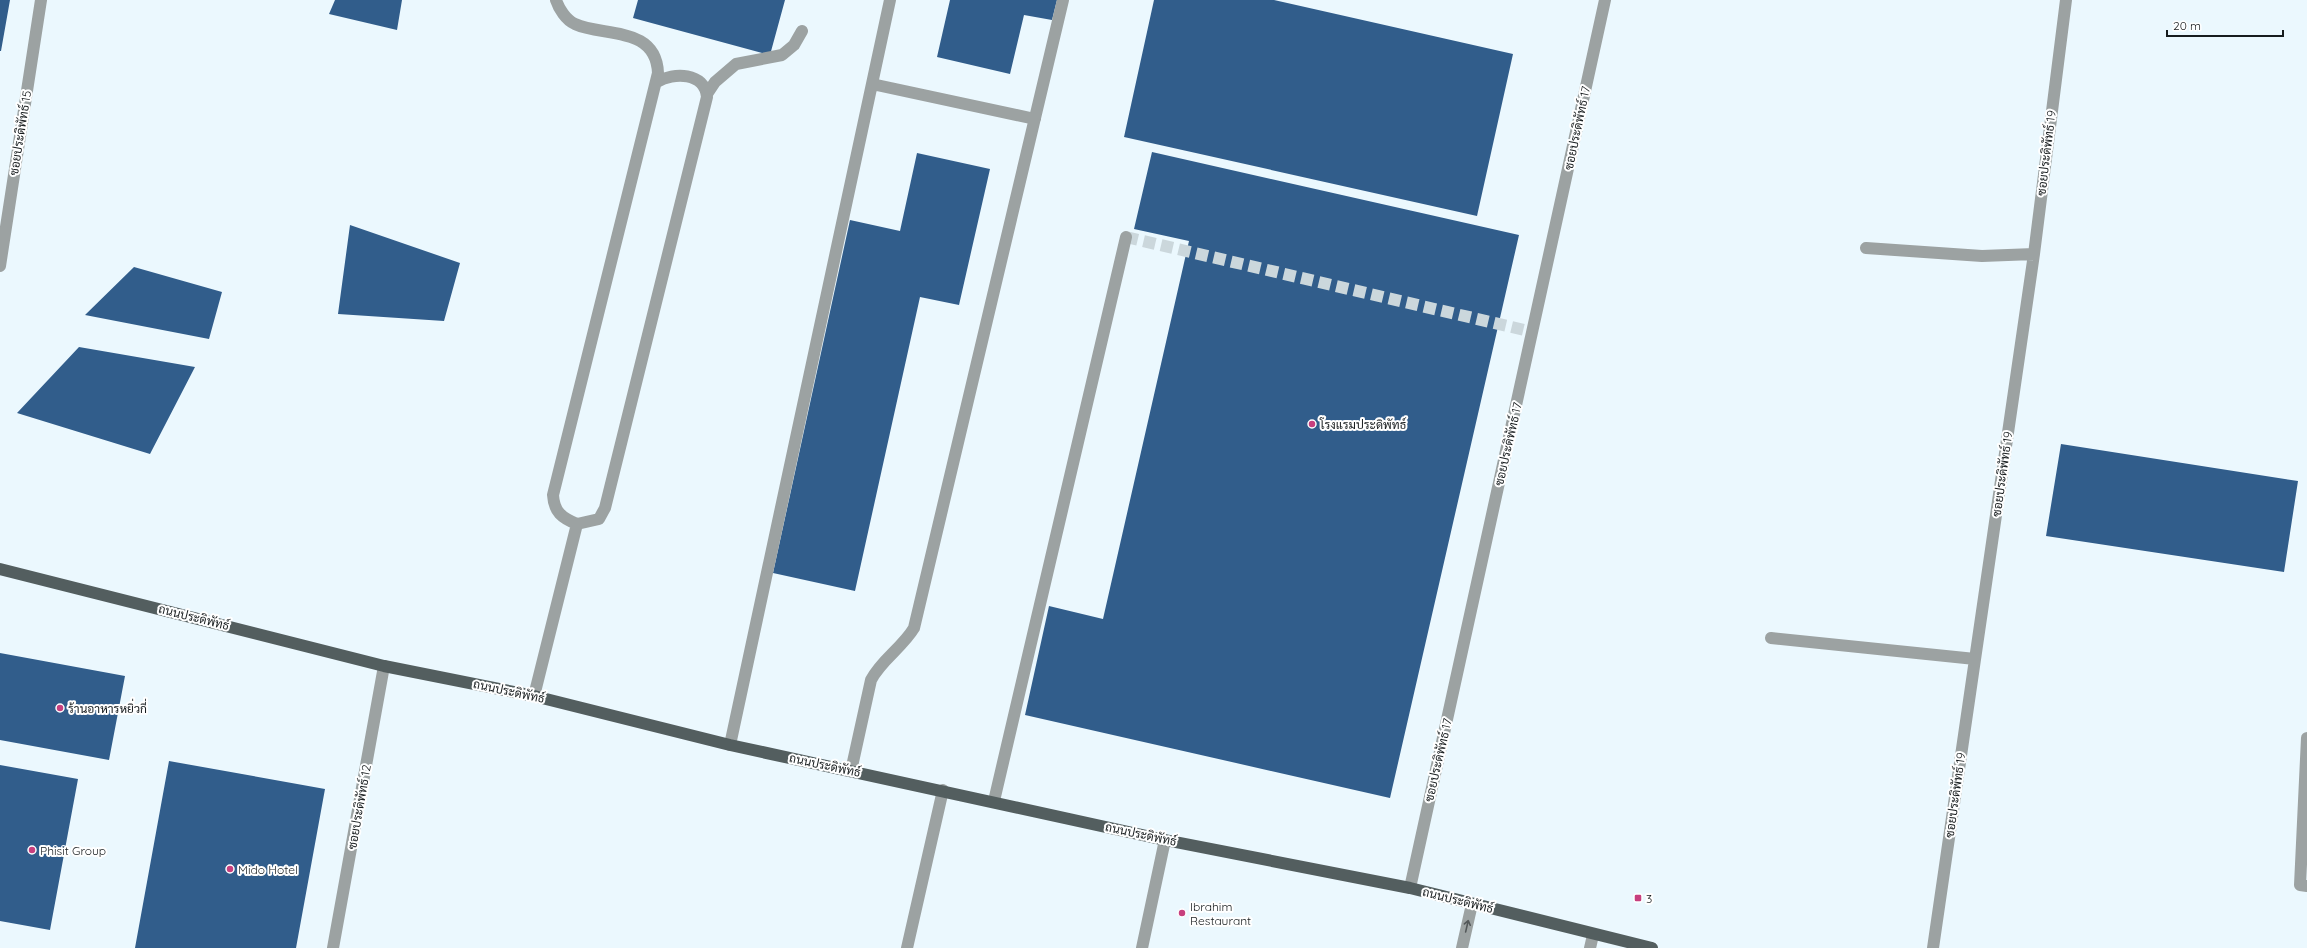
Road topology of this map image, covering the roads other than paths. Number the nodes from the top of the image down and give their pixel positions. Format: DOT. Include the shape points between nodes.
graph roads {
  1 [pos="41,0"];
  2 [pos="556,0"];
  3 [pos="890,0"];
  4 [pos="1063,0"];
  5 [pos="1605,0"];
  6 [pos="2066,0"];
  7 [pos="802,31"];
  8 [pos="658,82"];
  9 [pos="872,84"];
  10 [pos="707,94"];
  11 [pos="1034,119"];
  12 [pos="1126,237"];
  13 [pos="1866,248"];
  14 [pos="2034,254"];
  15 [pos="0,266"];
  16 [pos="577,524"];
  17 [pos="0,569"];
  18 [pos="1771,638"];
  19 [pos="1975,659"];
  20 [pos="384,666"];
  21 [pos="534,696"];
  22 [pos="2307,738"];
  23 [pos="730,745"];
  24 [pos="851,771"];
  25 [pos="944,790"];
  26 [pos="994,801"];
  27 [pos="1165,840"];
  28 [pos="2307,886"];
  29 [pos="1410,888"];
  30 [pos="1472,904"];
  31 [pos="1593,935"];
  32 [pos="333,948"];
  33 [pos="907,948"];
  34 [pos="1142,948"];
  35 [pos="1462,948"];
  36 [pos="1590,948"];
  37 [pos="1652,948"];
  38 [pos="1933,948"];
  1 -- 15 [label="street, ซอยประดิพัทธ์ 15"];
  2 -- 8 [label="street" via="560,9 574,24 627,34 646,46 658,64"];
  3 -- 9 [label="street"];
  4 -- 11 [label="street"];
  5 -- 29 [label="street, ซอยประดิพัทธ์ 17"];
  6 -- 14 [label="street, ซอยประดิพัทธ์ 19"];
  7 -- 10 [label="street" via="794,45 786,52 772,58 736,64 715,82"];
  8 -- 10 [label="street" via="671,76 686,75 700,83"];
  8 -- 16 [label="street" via="553,495 557,511 564,518"];
  9 -- 11 [label="street"];
  9 -- 23 [label="street"];
  10 -- 16 [label="street" via="605,508 599,519"];
  11 -- 24 [label="street" via="914,628 898,650 876,669 871,680"];
  12 -- 26 [label="street"];
  13 -- 14 [label="street" via="1982,256"];
  14 -- 19 [label="street, ซอยประดิพัทธ์ 19"];
  16 -- 21 [label="street"];
  17 -- 20 [label="main road, ถนนประดิพัทธ์"];
  18 -- 19 [label="street"];
  19 -- 38 [label="street, ซอยประดิพัทธ์ 19"];
  20 -- 21 [label="main road, ถนนประดิพัทธ์"];
  20 -- 32 [label="street, ซอยประดิพัทธ์ 12"];
  21 -- 23 [label="main road, ถนนประดิพัทธ์"];
  22 -- 28 [label="street" via="2300,885"];
  23 -- 24 [label="main road, ถนนประดิพัทธ์"];
  24 -- 25 [label="main road, ถนนประดิพัทธ์"];
  25 -- 26 [label="main road, ถนนประดิพัทธ์"];
  25 -- 33 [label="street"];
  26 -- 27 [label="main road, ถนนประดิพัทธ์"];
  27 -- 29 [label="main road, ถนนประดิพัทธ์"];
  27 -- 34 [label="street"];
  29 -- 30 [label="main road, ถนนประดิพัทธ์"];
  30 -- 31 [label="main road, ถนนประดิพัทธ์"];
  35 -- 30 [label="street, one-way"];
  31 -- 36 [label="street"];
  31 -- 37 [label="main road, ถนนประดิพัทธ์"];
}
